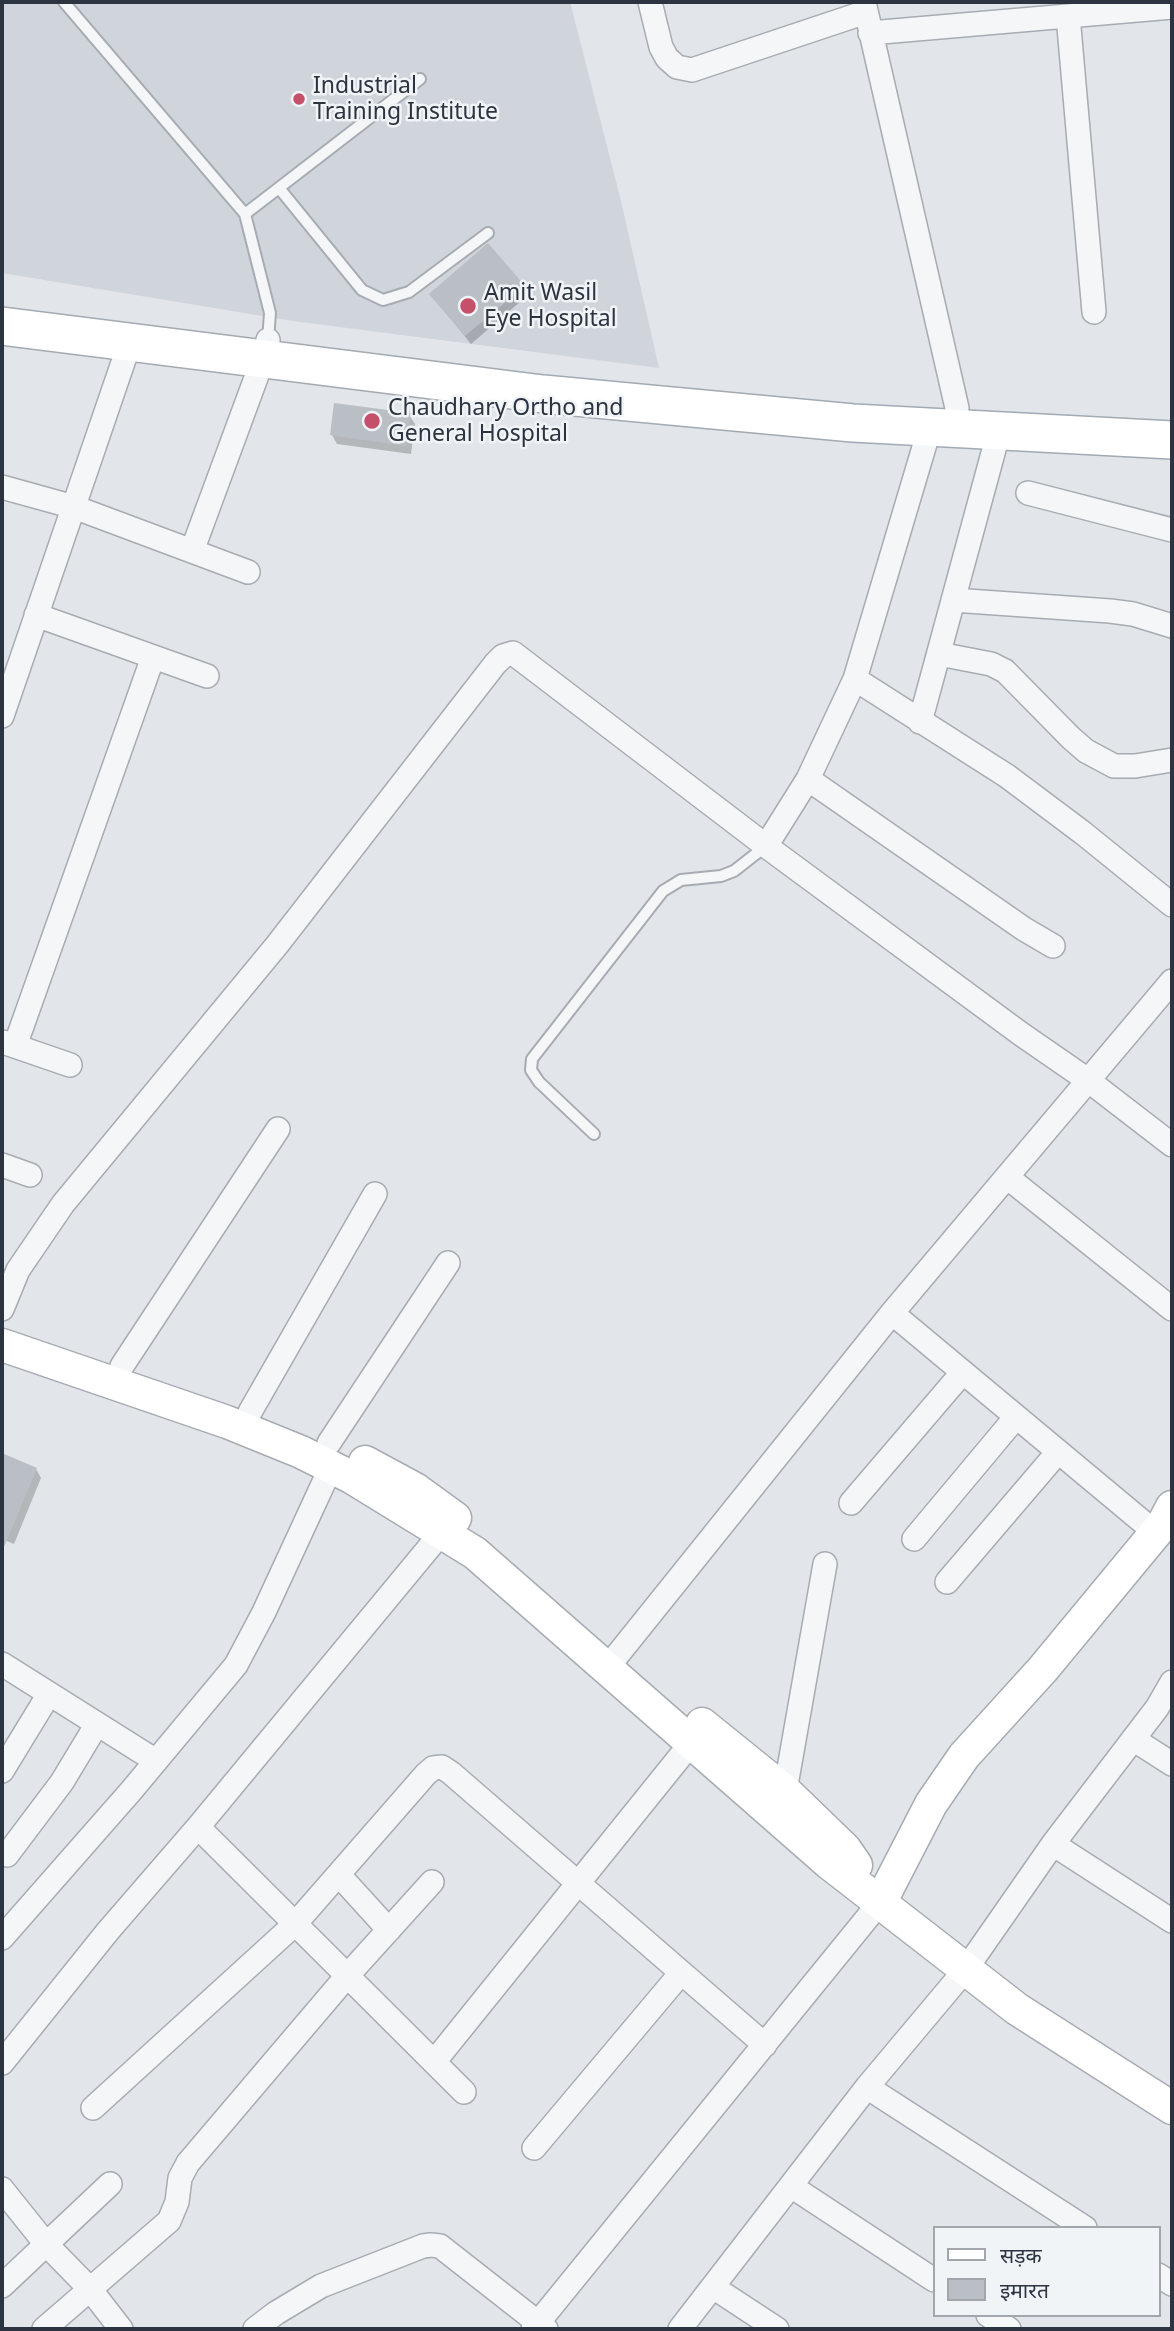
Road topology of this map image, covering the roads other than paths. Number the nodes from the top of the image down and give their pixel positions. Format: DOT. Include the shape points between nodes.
graph roads {
  1 [pos="64,2"];
  2 [pos="650,2"];
  3 [pos="1146,5"];
  4 [pos="1172,7"];
  5 [pos="1012,11"];
  6 [pos="867,15"];
  7 [pos="1069,16"];
  8 [pos="420,79"];
  9 [pos="279,188"];
  10 [pos="245,215"];
  11 [pos="488,233"];
  12 [pos="2,308"];
  13 [pos="1094,312"];
  14 [pos="2,326"];
  15 [pos="130,342"];
  16 [pos="265,350"];
  17 [pos="944,418"];
  18 [pos="1172,424"];
  19 [pos="999,431"];
  20 [pos="1172,440"];
  21 [pos="2,487"];
  22 [pos="1028,493"];
  23 [pos="74,507"];
  24 [pos="1172,530"];
  25 [pos="192,551"];
  26 [pos="248,572"];
  27 [pos="953,600"];
  28 [pos="36,615"];
  29 [pos="1172,626"];
  30 [pos="939,654"];
  31 [pos="153,657"];
  32 [pos="207,676"];
  33 [pos="855,679"];
  34 [pos="6,693"];
  35 [pos="2,716"];
  36 [pos="920,722"];
  37 [pos="1172,760"];
  38 [pos="808,779"];
  39 [pos="766,846"];
  40 [pos="1172,905"];
  41 [pos="1053,946"];
  42 [pos="1172,981"];
  43 [pos="9,1044"];
  44 [pos="70,1065"];
  45 [pos="1089,1081"];
  46 [pos="278,1129"];
  47 [pos="594,1134"];
  48 [pos="1172,1145"];
  49 [pos="2,1166"];
  50 [pos="30,1175"];
  51 [pos="1007,1177"];
  52 [pos="375,1194"];
  53 [pos="448,1263"];
  54 [pos="1172,1308"];
  55 [pos="2,1309"];
  56 [pos="892,1313"];
  57 [pos="2,1325"];
  58 [pos="2,1345"];
  59 [pos="122,1366"];
  60 [pos="963,1372"];
  61 [pos="250,1412"];
  62 [pos="1016,1417"];
  63 [pos="1058,1452"];
  64 [pos="330,1455"];
  65 [pos="851,1503"];
  66 [pos="1167,1516"];
  67 [pos="442,1532"];
  68 [pos="914,1539"];
  69 [pos="825,1564"];
  70 [pos="947,1582"];
  71 [pos="613,1660"];
  72 [pos="2,1664"];
  73 [pos="1172,1682"];
  74 [pos="49,1693"];
  75 [pos="97,1724"];
  76 [pos="698,1734"];
  77 [pos="1133,1738"];
  78 [pos="156,1761"];
  79 [pos="1172,1764"];
  80 [pos="2,1771"];
  81 [pos="777,1800"];
  82 [pos="198,1827"];
  83 [pos="1053,1844"];
  84 [pos="7,1855"];
  85 [pos="339,1875"];
  86 [pos="432,1882"];
  87 [pos="578,1884"];
  88 [pos="881,1901"];
  89 [pos="1172,1921"];
  90 [pos="295,1924"];
  91 [pos="389,1930"];
  92 [pos="2,1938"];
  93 [pos="966,1969"];
  94 [pos="681,1973"];
  95 [pos="347,1976"];
  96 [pos="765,2045"];
  97 [pos="434,2062"];
  98 [pos="2,2063"];
  99 [pos="867,2087"];
  100 [pos="464,2092"];
  101 [pos="93,2108"];
  102 [pos="1172,2108"];
  103 [pos="534,2148"];
  104 [pos="110,2184"];
  105 [pos="791,2186"];
  106 [pos="2,2189"];
  107 [pos="1082,2226"];
  108 [pos="46,2244"];
  109 [pos="932,2279"];
  110 [pos="2,2286"];
  111 [pos="713,2287"];
  112 [pos="90,2289"];
  113 [pos="991,2317"];
  114 [pos="539,2328"];
  115 [pos="44,2329"];
  116 [pos="121,2329"];
  117 [pos="255,2329"];
  118 [pos="680,2329"];
  119 [pos="777,2329"];
  120 [pos="1009,2329"];
  1 -- 10 [label="lane"];
  2 -- 6 [label="street" via="667,58 677,67 692,70"];
  3 -- 4 [label="street"];
  3 -- 7 [label="street"];
  5 -- 6 [label="street"];
  5 -- 7 [label="street"];
  6 -- 17 [label="street"];
  7 -- 13 [label="street"];
  8 -- 9 [label="lane"];
  9 -- 10 [label="lane"];
  9 -- 11 [label="lane" via="362,290 383,300 409,292"];
  10 -- 16 [label="lane" via="270,313"];
  12 -- 16 [label="main road"];
  14 -- 15 [label="main road"];
  15 -- 16 [label="main road"];
  15 -- 23 [label="street"];
  16 -- 17 [label="main road" via="545,373"];
  16 -- 25 [label="street"];
  17 -- 18 [label="main road"];
  17 -- 19 [label="main road"];
  17 -- 33 [label="street"];
  19 -- 20 [label="main road"];
  19 -- 27 [label="street"];
  21 -- 23 [label="street"];
  22 -- 24 [label="street"];
  23 -- 25 [label="street"];
  23 -- 28 [label="street"];
  25 -- 26 [label="street"];
  27 -- 29 [label="street" via="1110,611"];
  27 -- 30 [label="street"];
  28 -- 31 [label="street"];
  28 -- 34 [label="street"];
  30 -- 36 [label="street"];
  30 -- 37 [label="street" via="1005,671 1071,738 1114,766"];
  31 -- 32 [label="street"];
  31 -- 43 [label="street"];
  33 -- 36 [label="street"];
  33 -- 38 [label="street"];
  34 -- 35 [label="street"];
  36 -- 40 [label="street" via="1026,791"];
  38 -- 39 [label="street"];
  38 -- 41 [label="street"];
  39 -- 45 [label="street"];
  39 -- 47 [label="lane" via="734,871 681,880 663,891 531,1059 531,1070 539,1082"];
  39 -- 55 [label="street" via="525,660 513,653 503,656 277,945 63,1204 18,1270"];
  42 -- 45 [label="street"];
  43 -- 44 [label="street"];
  45 -- 48 [label="street"];
  45 -- 51 [label="street"];
  46 -- 59 [label="street"];
  49 -- 50 [label="street"];
  51 -- 54 [label="street"];
  51 -- 56 [label="street"];
  52 -- 61 [label="street"];
  53 -- 64 [label="street"];
  56 -- 60 [label="street"];
  56 -- 71 [label="street"];
  57 -- 59 [label="street"];
  58 -- 64 [label="street" via="301,1452"];
  59 -- 61 [label="street"];
  60 -- 62 [label="street"];
  60 -- 65 [label="street"];
  61 -- 64 [label="street"];
  62 -- 63 [label="street"];
  62 -- 68 [label="street"];
  63 -- 66 [label="street"];
  63 -- 70 [label="street"];
  64 -- 67 [label="street"];
  64 -- 71 [label="street" via="415,1489 487,1542"];
  64 -- 78 [label="street" via="246,1648"];
  66 -- 88 [label="street" via="1043,1669 964,1756 931,1804"];
  67 -- 71 [label="street"];
  67 -- 82 [label="street"];
  69 -- 81 [label="street"];
  71 -- 76 [label="street"];
  72 -- 74 [label="street"];
  73 -- 77 [label="street"];
  74 -- 75 [label="street"];
  74 -- 80 [label="street"];
  75 -- 78 [label="street"];
  75 -- 84 [label="street" via="62,1782"];
  76 -- 81 [label="street"];
  76 -- 87 [label="street"];
  77 -- 79 [label="street"];
  77 -- 83 [label="street"];
  78 -- 92 [label="street"];
  81 -- 88 [label="street" via="829,1863"];
  82 -- 90 [label="street"];
  82 -- 98 [label="street"];
  83 -- 89 [label="street"];
  83 -- 93 [label="street"];
  85 -- 87 [label="street" via="426,1774 442,1767"];
  85 -- 90 [label="street"];
  85 -- 91 [label="street"];
  86 -- 91 [label="street"];
  87 -- 94 [label="street"];
  87 -- 97 [label="street"];
  88 -- 93 [label="street"];
  88 -- 96 [label="street"];
  90 -- 95 [label="street"];
  90 -- 101 [label="street"];
  91 -- 95 [label="street"];
  93 -- 99 [label="street"];
  93 -- 102 [label="street" via="1017,2009"];
  94 -- 96 [label="street"];
  94 -- 103 [label="street"];
  95 -- 97 [label="street"];
  95 -- 112 [label="street" via="188,2163 169,2221"];
  96 -- 114 [label="street"];
  97 -- 100 [label="street"];
  99 -- 105 [label="street"];
  99 -- 107 [label="street"];
  104 -- 108 [label="street"];
  105 -- 109 [label="street"];
  105 -- 111 [label="street"];
  106 -- 108 [label="street"];
  108 -- 110 [label="street"];
  108 -- 112 [label="street"];
  111 -- 118 [label="street"];
  111 -- 119 [label="street"];
  112 -- 115 [label="street"];
  112 -- 116 [label="street"];
  113 -- 120 [label="street"];
  114 -- 117 [label="street" via="440,2246 431,2245 321,2286"];
}
